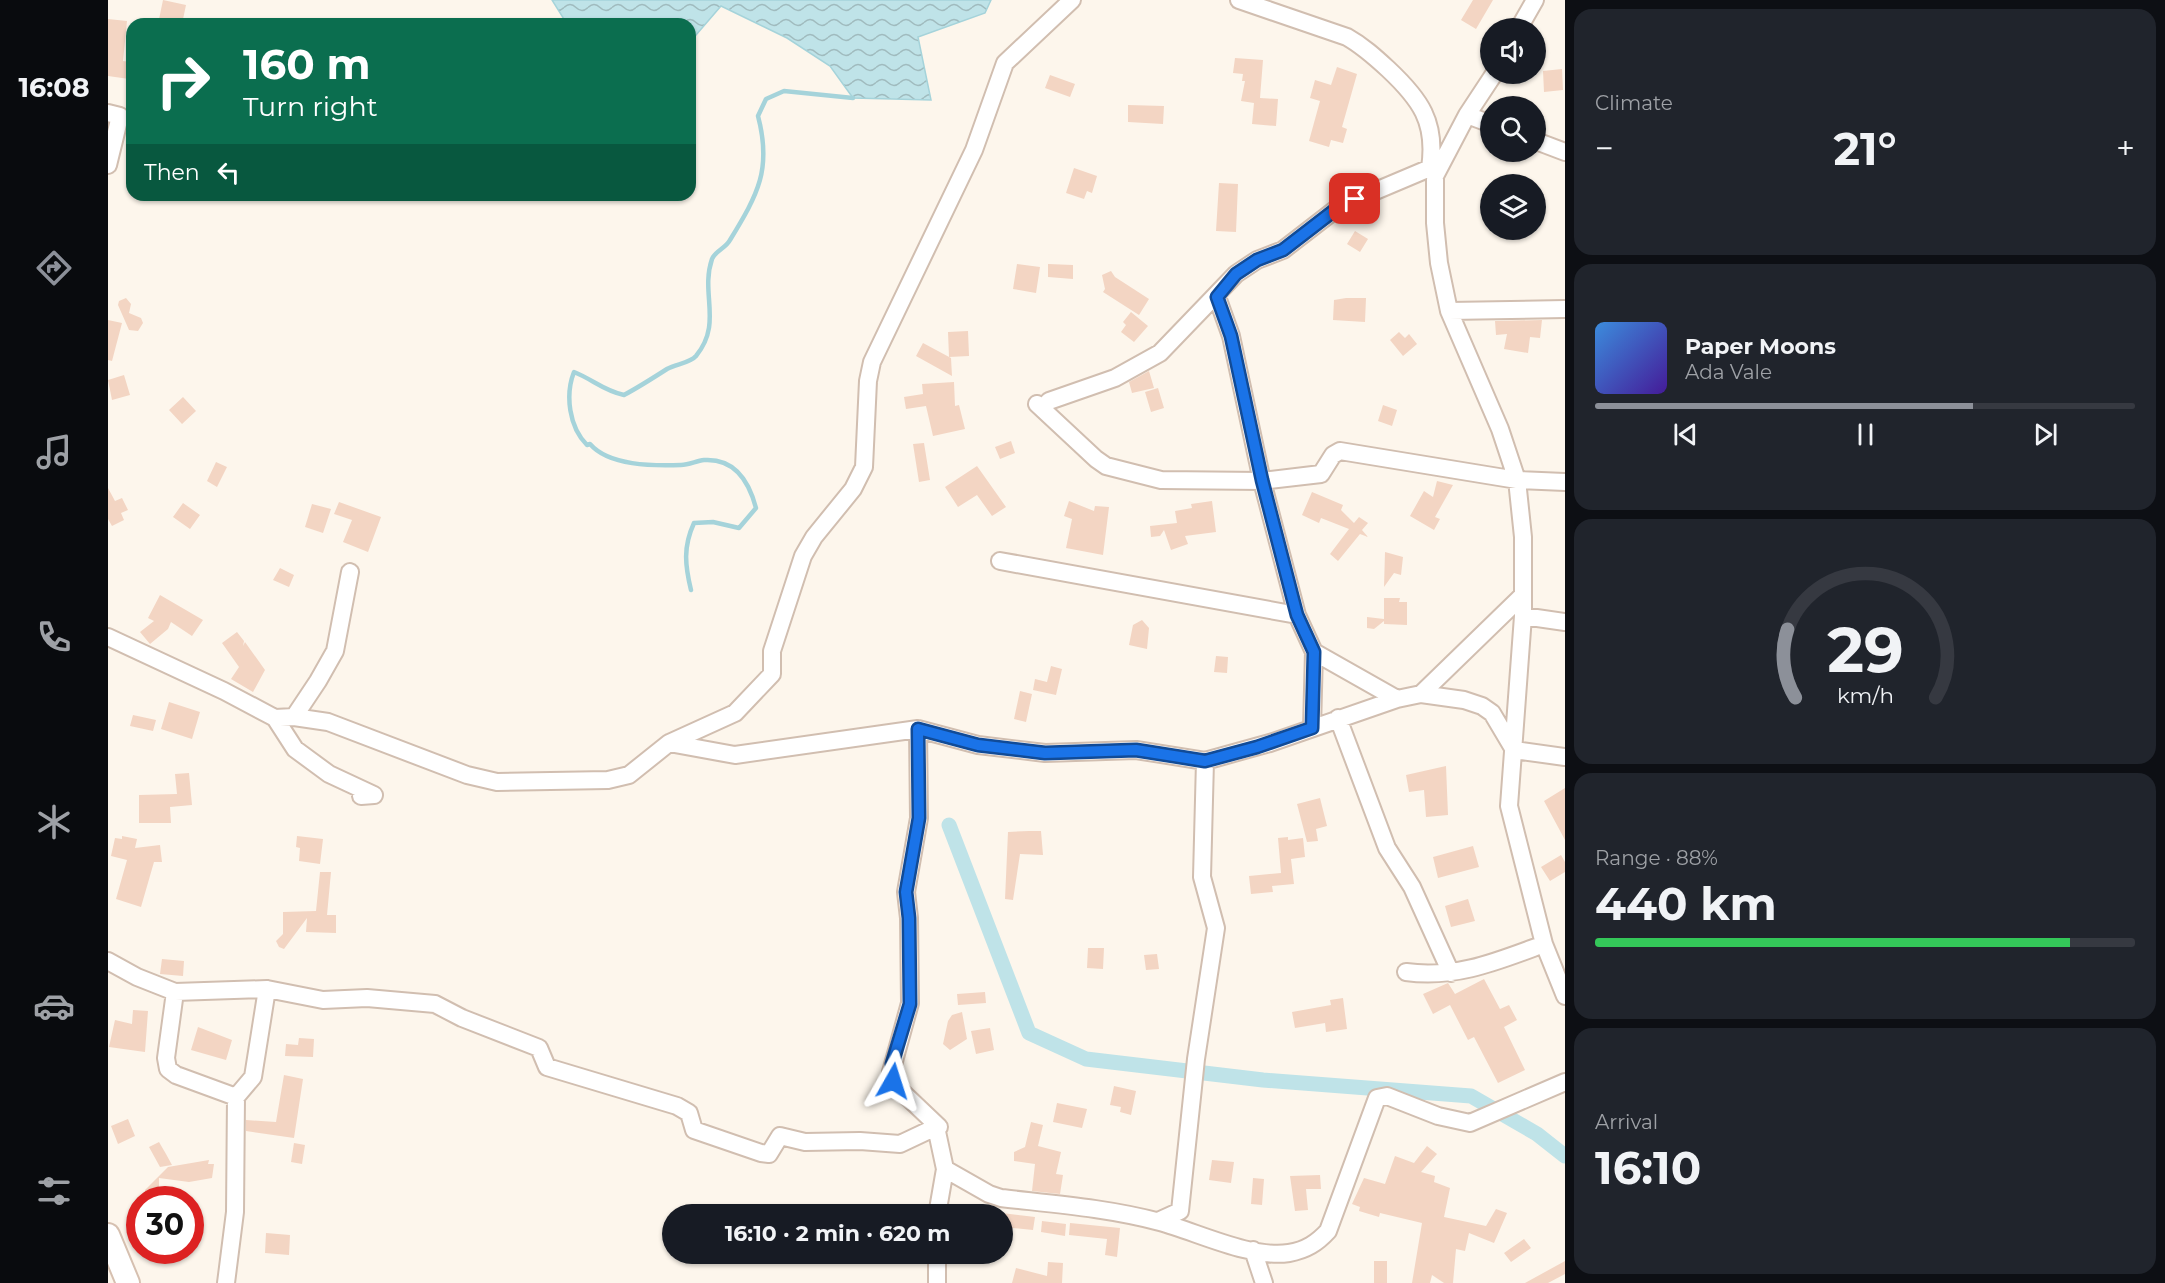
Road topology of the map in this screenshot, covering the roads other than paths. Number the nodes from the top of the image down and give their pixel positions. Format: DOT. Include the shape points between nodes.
graph roads {
  1 [pos="1072,0"];
  2 [pos="1239,0"];
  3 [pos="1535,0"];
  4 [pos="1525,18"];
  5 [pos="1487,84"];
  6 [pos="108,113"];
  7 [pos="1467,115"];
  8 [pos="1480,120"];
  9 [pos="1546,145"];
  10 [pos="1565,152"];
  11 [pos="108,165"];
  12 [pos="1433,172"];
  13 [pos="1217,297"];
  14 [pos="1565,309"];
  15 [pos="1449,311"];
  16 [pos="1262,480"];
  17 [pos="1516,480"];
  18 [pos="1565,482"];
  19 [pos="1000,561"];
  20 [pos="350,572"];
  21 [pos="1523,595"];
  22 [pos="1297,615"];
  23 [pos="1523,616"];
  24 [pos="1565,622"];
  25 [pos="108,637"];
  26 [pos="1314,652"];
  27 [pos="1421,694"];
  28 [pos="1396,699"];
  29 [pos="294,717"];
  30 [pos="275,718"];
  31 [pos="1338,718"];
  32 [pos="1312,728"];
  33 [pos="918,729"];
  34 [pos="669,742"];
  35 [pos="1514,750"];
  36 [pos="1565,757"];
  37 [pos="1205,761"];
  38 [pos="361,796"];
  39 [pos="1544,944"];
  40 [pos="108,961"];
  41 [pos="1406,972"];
  42 [pos="1451,973"];
  43 [pos="267,989"];
  44 [pos="175,992"];
  45 [pos="1565,996"];
  46 [pos="1565,1082"];
  47 [pos="236,1097"];
  48 [pos="936,1127"];
  49 [pos="945,1169"];
  50 [pos="939,1204"];
  51 [pos="1158,1221"];
  52 [pos="108,1235"];
  53 [pos="1253,1250"];
  54 [pos="937,1264"];
  55 [pos="128,1283"];
  56 [pos="226,1283"];
  57 [pos="937,1283"];
  58 [pos="1264,1283"];
  1 -- 34 [label="street" via="1005,63 974,150 872,362 864,467 853,489 803,556 772,651 772,674 735,713"];
  2 -- 12 [label="street" via="1347,37 1362,46 1407,88 1423,109 1432,140"];
  3 -- 4 [label="street"];
  5 -- 7 [label="street"];
  6 -- 11 [label="street" via="120,116"];
  7 -- 8 [label="street"];
  7 -- 12 [label="street"];
  9 -- 10 [label="street"];
  12 -- 13 [label="street" via="1340,206 1283,250 1236,274"];
  12 -- 15 [label="street" via="1439,263"];
  13 -- 16 [label="street" via="1231,336"];
  13 -- 16 [label="street" via="1160,353 1115,378 1049,401 1044,408 1037,404 1106,466 1175,482"];
  14 -- 15 [label="street"];
  15 -- 17 [label="street" via="1500,429"];
  16 -- 17 [label="street" via="1321,474 1340,451"];
  16 -- 22 [label="street"];
  17 -- 18 [label="street"];
  17 -- 21 [label="street" via="1523,537"];
  19 -- 22 [label="street"];
  20 -- 29 [label="street" via="335,651"];
  21 -- 23 [label="street"];
  21 -- 27 [label="street"];
  22 -- 26 [label="street"];
  23 -- 24 [label="street"];
  23 -- 35 [label="street"];
  25 -- 30 [label="street"];
  26 -- 28 [label="street"];
  26 -- 32 [label="street"];
  27 -- 28 [label="street"];
  27 -- 35 [label="street" via="1482,706 1492,713"];
  28 -- 31 [label="street"];
  29 -- 30 [label="street"];
  29 -- 34 [label="street" via="346,727 467,776 497,782 608,780 630,775"];
  30 -- 38 [label="street" via="295,749 328,774 374,795"];
  31 -- 32 [label="street"];
  31 -- 42 [label="street" via="1387,848 1412,887"];
  32 -- 37 [label="street"];
  33 -- 34 [label="street" via="735,755"];
  33 -- 37 [label="street" via="978,745 1045,753 1136,750"];
  33 -- 48 [label="street" via="919,818 906,892 910,1004 891,1072 899,1089"];
  35 -- 36 [label="street"];
  35 -- 39 [label="street" via="1510,812"];
  37 -- 51 [label="street" via="1202,876 1216,928 1196,1059 1180,1210"];
  39 -- 42 [label="street" via="1482,968"];
  39 -- 45 [label="street"];
  40 -- 44 [label="street" via="137,978"];
  41 -- 42 [label="street"];
  43 -- 44 [label="street"];
  43 -- 47 [label="street" via="253,1077"];
  43 -- 48 [label="street" via="323,1000 367,998 435,1004 539,1048 547,1067 677,1106 689,1113 694,1130 761,1154 769,1154 780,1136 805,1142 900,1144"];
  44 -- 47 [label="street" via="168,1069 176,1076"];
  46 -- 53 [label="street" via="1470,1123 1438,1116 1387,1096 1377,1098 1328,1231 1317,1244 1296,1251"];
  47 -- 56 [label="street" via="234,1221"];
  48 -- 49 [label="street"];
  49 -- 50 [label="street"];
  49 -- 51 [label="street" via="979,1190 1001,1198"];
  51 -- 53 [label="street"];
  52 -- 55 [label="street"];
  53 -- 58 [label="street"];
  54 -- 57 [label="street"];
}
